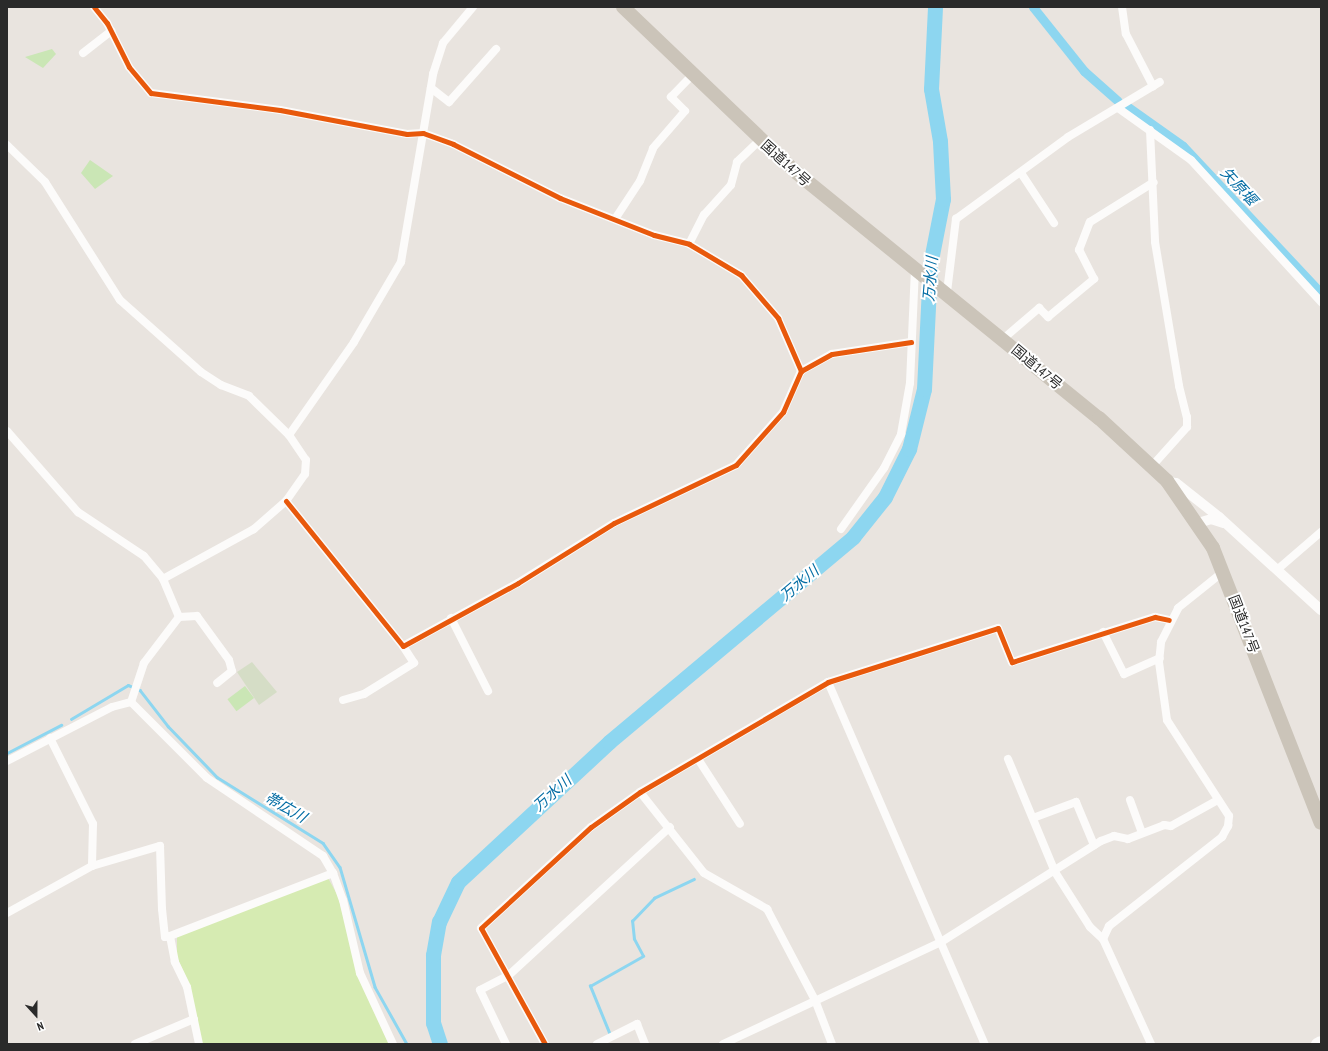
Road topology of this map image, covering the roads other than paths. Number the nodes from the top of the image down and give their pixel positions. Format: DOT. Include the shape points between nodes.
graph roads {
  1 [pos="94,7"];
  2 [pos="473,7"];
  3 [pos="623,7"];
  4 [pos="1122,7"];
  5 [pos="111,31"];
  6 [pos="496,49"];
  7 [pos="83,53"];
  8 [pos="692,75"];
  9 [pos="431,88"];
  10 [pos="1118,108"];
  11 [pos="1150,130"];
  12 [pos="423,133"];
  13 [pos="760,140"];
  14 [pos="7,145"];
  15 [pos="1021,173"];
  16 [pos="1154,182"];
  17 [pos="615,219"];
  18 [pos="1054,223"];
  19 [pos="689,244"];
  20 [pos="917,270"];
  21 [pos="945,291"];
  22 [pos="1321,302"];
  23 [pos="1003,339"];
  24 [pos="911,342"];
  25 [pos="801,371"];
  26 [pos="7,431"];
  27 [pos="289,435"];
  28 [pos="1152,466"];
  29 [pos="1167,481"];
  30 [pos="286,501"];
  31 [pos="1223,522"];
  32 [pos="1198,523"];
  33 [pos="841,529"];
  34 [pos="1321,532"];
  35 [pos="1278,569"];
  36 [pos="1223,572"];
  37 [pos="163,579"];
  38 [pos="1321,610"];
  39 [pos="179,617"];
  40 [pos="450,618"];
  41 [pos="1169,620"];
  42 [pos="1103,632"];
  43 [pos="403,646"];
  44 [pos="1160,658"];
  45 [pos="828,682"];
  46 [pos="216,683"];
  47 [pos="488,691"];
  48 [pos="344,700"];
  49 [pos="131,702"];
  50 [pos="50,738"];
  51 [pos="698,759"];
  52 [pos="1008,759"];
  53 [pos="7,761"];
  54 [pos="640,792"];
  55 [pos="1130,800"];
  56 [pos="1218,800"];
  57 [pos="1033,818"];
  58 [pos="1321,823"];
  59 [pos="740,824"];
  60 [pos="670,827"];
  61 [pos="1142,833"];
  62 [pos="1094,846"];
  63 [pos="92,866"];
  64 [pos="1055,872"];
  65 [pos="333,873"];
  66 [pos="7,913"];
  67 [pos="170,936"];
  68 [pos="1103,939"];
  69 [pos="941,942"];
  70 [pos="508,976"];
  71 [pos="815,1000"];
  72 [pos="194,1020"];
  73 [pos="1321,1042"];
  74 [pos="135,1044"];
  75 [pos="199,1044"];
  76 [pos="393,1044"];
  77 [pos="506,1044"];
  78 [pos="545,1044"];
  79 [pos="597,1044"];
  80 [pos="645,1044"];
  81 [pos="723,1044"];
  82 [pos="832,1044"];
  83 [pos="985,1044"];
  84 [pos="1151,1044"];
  85 [pos="1317,1044"];
  1 -- 5 [label="street"];
  2 -- 9 [label="street" via="443,44"];
  3 -- 8 [label="highway, 国道147号"];
  4 -- 10 [label="street" via="1126,34 1156,84"];
  5 -- 7 [label="street"];
  5 -- 12 [label="street" via="141,84 162,97 280,110 407,134"];
  6 -- 9 [label="street" via="449,102"];
  8 -- 13 [label="highway, 国道147号"];
  8 -- 17 [label="street" via="671,98 686,111 653,148 640,181"];
  9 -- 12 [label="street"];
  10 -- 11 [label="street"];
  10 -- 15 [label="street" via="1068,137"];
  11 -- 16 [label="street"];
  11 -- 22 [label="street" via="1191,160"];
  12 -- 17 [label="street" via="453,144 560,198"];
  12 -- 27 [label="street" via="401,262 354,342"];
  13 -- 19 [label="street" via="737,162 731,185 704,215"];
  13 -- 20 [label="highway, 国道147号" via="847,216"];
  14 -- 27 [label="street" via="45,182 120,300 201,372 221,385 249,396"];
  15 -- 18 [label="street"];
  15 -- 21 [label="street" via="956,219"];
  16 -- 23 [label="street" via="1090,222 1079,250 1094,279 1048,317 1039,308"];
  16 -- 28 [label="street" via="1155,242 1187,428"];
  17 -- 19 [label="street" via="654,235"];
  19 -- 25 [label="street" via="745,281 778,318"];
  20 -- 21 [label="highway, 国道147号"];
  20 -- 24 [label="street"];
  21 -- 23 [label="highway, 国道147号"];
  23 -- 28 [label="highway, 国道147号"];
  24 -- 25 [label="street" via="832,354"];
  24 -- 33 [label="street" via="910,383 901,434 884,468"];
  25 -- 40 [label="street" via="783,412 736,465 614,523 518,583"];
  26 -- 37 [label="street" via="78,512 144,556"];
  27 -- 30 [label="street" via="306,460 306,474"];
  28 -- 29 [label="highway, 国道147号"];
  29 -- 31 [label="street" via="1176,484"];
  29 -- 32 [label="highway, 国道147号"];
  30 -- 37 [label="street" via="254,529"];
  30 -- 43 [label="street"];
  31 -- 32 [label="street" via="1211,519"];
  31 -- 35 [label="street"];
  32 -- 36 [label="highway, 国道147号"];
  34 -- 35 [label="street"];
  35 -- 38 [label="street"];
  36 -- 41 [label="street" via="1178,608"];
  36 -- 58 [label="highway, 国道147号"];
  37 -- 39 [label="street"];
  39 -- 46 [label="street" via="197,616 229,660 232,671"];
  39 -- 49 [label="street" via="144,663"];
  40 -- 43 [label="street"];
  40 -- 47 [label="street"];
  41 -- 42 [label="street" via="1155,617"];
  41 -- 44 [label="street" via="1161,642"];
  42 -- 44 [label="street" via="1124,674"];
  42 -- 45 [label="street" via="1012,662 998,628"];
  43 -- 48 [label="street" via="414,663 364,694"];
  44 -- 56 [label="street" via="1167,720"];
  45 -- 51 [label="street"];
  45 -- 69 [label="street"];
  49 -- 50 [label="street" via="112,707"];
  49 -- 65 [label="street" via="207,778 243,805 302,839 323,856"];
  50 -- 53 [label="street"];
  50 -- 63 [label="street" via="93,824"];
  51 -- 54 [label="street"];
  51 -- 59 [label="street"];
  52 -- 57 [label="street"];
  54 -- 60 [label="street"];
  54 -- 70 [label="street" via="591,827 481,928"];
  55 -- 61 [label="street"];
  56 -- 61 [label="street" via="1171,826 1164,824"];
  56 -- 68 [label="street" via="1229,816 1222,837 1108,926"];
  57 -- 62 [label="street" via="1076,802"];
  57 -- 64 [label="street"];
  60 -- 70 [label="street"];
  60 -- 71 [label="street" via="704,873 767,909"];
  61 -- 62 [label="street" via="1128,839 1114,836"];
  62 -- 64 [label="street"];
  63 -- 66 [label="street"];
  63 -- 67 [label="street" via="160,846 165,937"];
  64 -- 68 [label="street" via="1090,927"];
  64 -- 69 [label="street"];
  65 -- 67 [label="street"];
  65 -- 76 [label="street" via="360,973"];
  67 -- 72 [label="street"];
  68 -- 84 [label="street"];
  69 -- 71 [label="street"];
  69 -- 83 [label="street"];
  70 -- 77 [label="street" via="480,990"];
  70 -- 78 [label="street"];
  71 -- 81 [label="street"];
  71 -- 82 [label="street"];
  72 -- 74 [label="street"];
  72 -- 75 [label="street"];
  73 -- 85 [label="main road"];
  79 -- 80 [label="street" via="637,1024"];
}
